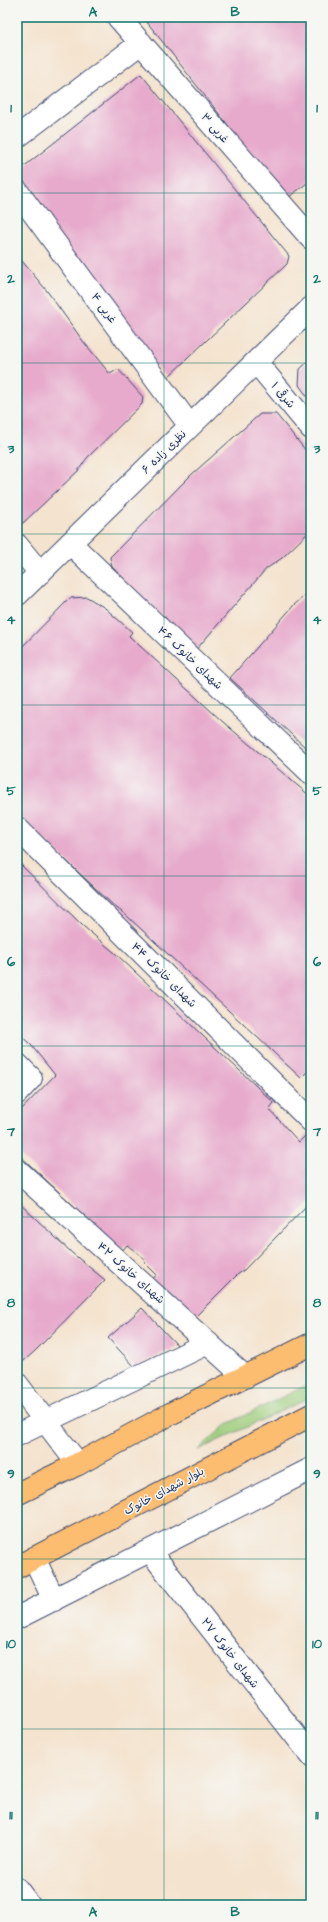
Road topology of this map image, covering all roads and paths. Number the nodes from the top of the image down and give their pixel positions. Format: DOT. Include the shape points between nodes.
graph roads {
  1 [pos="118,17"];
  2 [pos="141,43"];
  3 [pos="17,137"];
  4 [pos="17,191"];
  5 [pos="311,238"];
  6 [pos="311,308"];
  7 [pos="256,362"];
  8 [pos="190,426"];
  9 [pos="311,428"];
  10 [pos="70,543"];
  11 [pos="17,545"];
  12 [pos="40,573"];
  13 [pos="17,595"];
  14 [pos="311,773"];
  15 [pos="17,828"];
  16 [pos="17,1064"];
  17 [pos="17,1093"];
  18 [pos="310,1117"];
  19 [pos="17,1170"];
  20 [pos="208,1343"];
  21 [pos="311,1344"];
  22 [pos="245,1376"];
  23 [pos="17,1384"];
  24 [pos="311,1415"];
  25 [pos="46,1421"];
  26 [pos="17,1435"];
  27 [pos="78,1464"];
  28 [pos="311,1469"];
  29 [pos="17,1494"];
  30 [pos="150,1551"];
  31 [pos="26,1563"];
  32 [pos="54,1600"];
  33 [pos="17,1618"];
  34 [pos="311,1755"];
  35 [pos="17,1889"];
  36 [pos="29,1905"];
  1 -- 2 [label="street, ۳ غربی"];
  2 -- 3 [label="street"];
  2 -- 5 [label="street, ۳ غربی"];
  4 -- 8 [label="street, ۴ غربی"];
  6 -- 7 [label="street, نظری زاده ۶"];
  7 -- 8 [label="street, نظری زاده ۶"];
  7 -- 9 [label="street, شرقی ۱"];
  8 -- 10 [label="street, نظری زاده ۶"];
  10 -- 12 [label="street, نظری زاده ۶"];
  10 -- 14 [label="street, ۴۶ شهدای خانوک"];
  11 -- 12 [label="street"];
  12 -- 13 [label="street, نظری زاده ۶"];
  15 -- 18 [label="street, ۴۴ شهدای خانوک"];
  16 -- 17 [label="street" via="31,1078"];
  19 -- 20 [label="street, شهدای خانوک ۴۲"];
  20 -- 22 [label="street, شهدای خانوک ۴۲"];
  20 -- 25 [label="street"];
  21 -- 22 [label="main road"];
  22 -- 27 [label="main road"];
  23 -- 25 [label="street"];
  24 -- 31 [label="main road, بلوار شهدای خانوک"];
  25 -- 26 [label="street"];
  25 -- 27 [label="street"];
  27 -- 29 [label="main road"];
  28 -- 30 [label="street"];
  30 -- 32 [label="street"];
  30 -- 34 [label="street, شهدای خانوک ۲۷"];
  31 -- 32 [label="street"];
  32 -- 33 [label="street"];
  35 -- 36 [label="street"];
}
